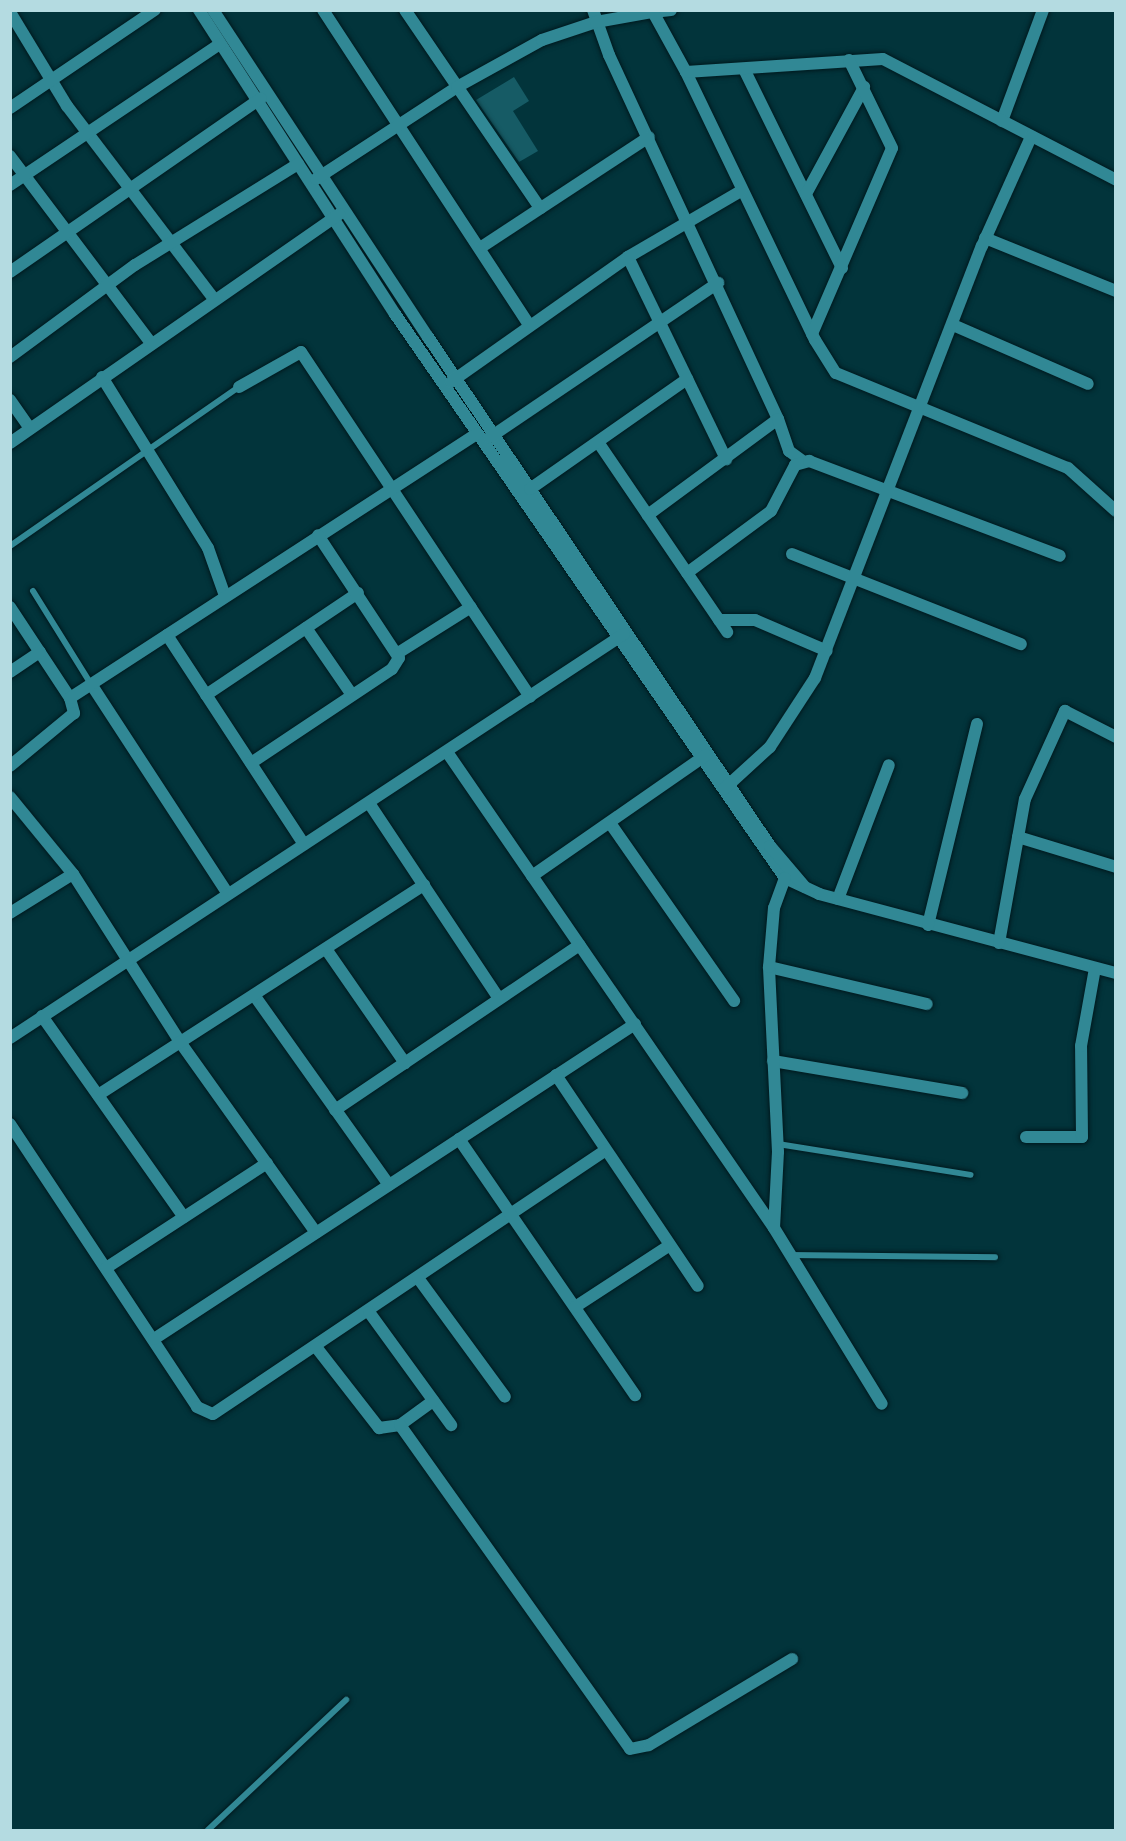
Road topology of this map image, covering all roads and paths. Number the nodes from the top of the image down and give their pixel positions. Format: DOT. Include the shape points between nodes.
graph roads {
  1 [pos="155,10"];
  2 [pos="199,10"];
  3 [pos="213,10"];
  4 [pos="323,10"];
  5 [pos="671,10"];
  6 [pos="1043,10"];
  7 [pos="10,12"];
  8 [pos="409,12"];
  9 [pos="652,12"];
  10 [pos="594,16"];
  11 [pos="220,44"];
  12 [pos="849,60"];
  13 [pos="744,69"];
  14 [pos="686,72"];
  15 [pos="51,82"];
  16 [pos="457,87"];
  17 [pos="864,87"];
  18 [pos="268,93"];
  19 [pos="256,101"];
  20 [pos="10,108"];
  21 [pos="1002,121"];
  22 [pos="400,124"];
  23 [pos="87,132"];
  24 [pos="649,137"];
  25 [pos="1031,137"];
  26 [pos="10,156"];
  27 [pos="298,164"];
  28 [pos="23,175"];
  29 [pos="322,175"];
  30 [pos="1116,180"];
  31 [pos="310,183"];
  32 [pos="10,185"];
  33 [pos="129,187"];
  34 [pos="741,190"];
  35 [pos="806,194"];
  36 [pos="540,208"];
  37 [pos="345,210"];
  38 [pos="333,218"];
  39 [pos="688,218"];
  40 [pos="67,232"];
  41 [pos="985,238"];
  42 [pos="170,242"];
  43 [pos="480,248"];
  44 [pos="628,257"];
  45 [pos="842,268"];
  46 [pos="10,272"];
  47 [pos="718,283"];
  48 [pos="107,285"];
  49 [pos="1116,291"];
  50 [pos="214,299"];
  51 [pos="658,319"];
  52 [pos="953,325"];
  53 [pos="529,326"];
  54 [pos="812,334"];
  55 [pos="151,342"];
  56 [pos="10,357"];
  57 [pos="102,377"];
  58 [pos="456,379"];
  59 [pos="687,379"];
  60 [pos="1088,384"];
  61 [pos="239,387"];
  62 [pos="445,387"];
  63 [pos="10,400"];
  64 [pos="919,409"];
  65 [pos="778,419"];
  66 [pos="30,429"];
  67 [pos="494,435"];
  68 [pos="480,438"];
  69 [pos="598,442"];
  70 [pos="10,443"];
  71 [pos="149,452"];
  72 [pos="726,459"];
  73 [pos="802,461"];
  74 [pos="392,488"];
  75 [pos="531,489"];
  76 [pos="889,490"];
  77 [pos="1116,511"];
  78 [pos="648,515"];
  79 [pos="318,535"];
  80 [pos="10,546"];
  81 [pos="792,554"];
  82 [pos="1060,556"];
  83 [pos="687,573"];
  84 [pos="856,579"];
  85 [pos="33,591"];
  86 [pos="358,593"];
  87 [pos="225,596"];
  88 [pos="471,606"];
  89 [pos="10,608"];
  90 [pos="719,620"];
  91 [pos="306,628"];
  92 [pos="727,632"];
  93 [pos="167,635"];
  94 [pos="622,635"];
  95 [pos="1021,644"];
  96 [pos="827,651"];
  97 [pos="40,652"];
  98 [pos="398,653"];
  99 [pos="10,672"];
  100 [pos="91,684"];
  101 [pos="206,695"];
  102 [pos="352,696"];
  103 [pos="530,697"];
  104 [pos="70,698"];
  105 [pos="977,724"];
  106 [pos="1116,737"];
  107 [pos="447,752"];
  108 [pos="704,756"];
  109 [pos="251,764"];
  110 [pos="889,765"];
  111 [pos="10,766"];
  112 [pos="725,788"];
  113 [pos="10,797"];
  114 [pos="369,803"];
  115 [pos="610,823"];
  116 [pos="1018,837"];
  117 [pos="304,844"];
  118 [pos="1116,867"];
  119 [pos="73,874"];
  120 [pos="532,876"];
  121 [pos="785,878"];
  122 [pos="424,885"];
  123 [pos="806,889"];
  124 [pos="227,893"];
  125 [pos="838,899"];
  126 [pos="10,913"];
  127 [pos="928,925"];
  128 [pos="999,943"];
  129 [pos="580,945"];
  130 [pos="326,949"];
  131 [pos="125,960"];
  132 [pos="769,967"];
  133 [pos="1095,968"];
  134 [pos="1116,973"];
  135 [pos="254,995"];
  136 [pos="499,999"];
  137 [pos="734,1001"];
  138 [pos="927,1004"];
  139 [pos="42,1016"];
  140 [pos="635,1024"];
  141 [pos="10,1038"];
  142 [pos="180,1042"];
  143 [pos="773,1061"];
  144 [pos="405,1063"];
  145 [pos="556,1076"];
  146 [pos="962,1093"];
  147 [pos="98,1095"];
  148 [pos="335,1110"];
  149 [pos="10,1124"];
  150 [pos="1026,1137"];
  151 [pos="459,1139"];
  152 [pos="778,1144"];
  153 [pos="606,1150"];
  154 [pos="267,1163"];
  155 [pos="971,1175"];
  156 [pos="389,1185"];
  157 [pos="512,1215"];
  158 [pos="184,1217"];
  159 [pos="774,1228"];
  160 [pos="316,1233"];
  161 [pos="670,1245"];
  162 [pos="791,1255"];
  163 [pos="995,1257"];
  164 [pos="106,1268"];
  165 [pos="418,1278"];
  166 [pos="698,1287"];
  167 [pos="575,1307"];
  168 [pos="369,1312"];
  169 [pos="153,1339"];
  170 [pos="316,1347"];
  171 [pos="635,1395"];
  172 [pos="505,1397"];
  173 [pos="433,1401"];
  174 [pos="882,1404"];
  175 [pos="400,1425"];
  176 [pos="451,1425"];
  177 [pos="792,1659"];
  178 [pos="346,1700"];
  179 [pos="208,1830"];
  1 -- 15 [label="street"];
  2 -- 11 [label="street"];
  3 -- 18 [label="street"];
  4 -- 22 [label="street"];
  5 -- 9 [label="street"];
  6 -- 21 [label="street"];
  7 -- 15 [label="street"];
  8 -- 16 [label="street"];
  9 -- 10 [label="street"];
  9 -- 14 [label="street"];
  10 -- 16 [label="street"];
  10 -- 24 [label="street"];
  11 -- 19 [label="street"];
  11 -- 23 [label="street"];
  12 -- 13 [label="street"];
  12 -- 17 [label="street"];
  12 -- 21 [label="street" via="883,59"];
  13 -- 14 [label="street"];
  13 -- 35 [label="street"];
  14 -- 34 [label="street"];
  15 -- 20 [label="street"];
  15 -- 23 [label="street"];
  16 -- 22 [label="street"];
  16 -- 36 [label="street"];
  17 -- 35 [label="street"];
  17 -- 45 [label="street" via="892,148"];
  18 -- 19 [label="street"];
  18 -- 29 [label="street"];
  19 -- 27 [label="street"];
  19 -- 33 [label="street"];
  21 -- 25 [label="street"];
  22 -- 29 [label="street"];
  22 -- 43 [label="street"];
  23 -- 28 [label="street"];
  23 -- 33 [label="street"];
  24 -- 36 [label="street"];
  24 -- 39 [label="street"];
  25 -- 30 [label="street"];
  25 -- 41 [label="street"];
  26 -- 28 [label="street"];
  27 -- 31 [label="street"];
  27 -- 42 [label="street"];
  28 -- 32 [label="street"];
  28 -- 40 [label="street"];
  29 -- 31 [label="street"];
  29 -- 37 [label="street"];
  31 -- 38 [label="street"];
  33 -- 40 [label="street"];
  33 -- 42 [label="street"];
  34 -- 39 [label="street"];
  34 -- 54 [label="street"];
  35 -- 45 [label="street"];
  36 -- 43 [label="street"];
  37 -- 38 [label="street"];
  37 -- 58 [label="street"];
  38 -- 50 [label="street"];
  38 -- 62 [label="street"];
  39 -- 44 [label="street"];
  39 -- 47 [label="street"];
  40 -- 46 [label="street"];
  40 -- 48 [label="street"];
  41 -- 49 [label="street"];
  41 -- 52 [label="street"];
  42 -- 48 [label="street"];
  42 -- 50 [label="street"];
  43 -- 53 [label="street"];
  44 -- 51 [label="street"];
  44 -- 53 [label="street"];
  45 -- 54 [label="street"];
  47 -- 51 [label="street"];
  47 -- 65 [label="street"];
  48 -- 55 [label="street"];
  48 -- 56 [label="street"];
  50 -- 55 [label="street"];
  51 -- 59 [label="street"];
  51 -- 67 [label="street"];
  52 -- 60 [label="street"];
  52 -- 64 [label="street"];
  53 -- 58 [label="street"];
  54 -- 64 [label="street" via="845,380"];
  55 -- 57 [label="street"];
  57 -- 66 [label="street"];
  57 -- 71 [label="street"];
  58 -- 62 [label="street"];
  58 -- 67 [label="street"];
  59 -- 69 [label="street"];
  59 -- 72 [label="street"];
  61 -- 71 [label="lane"];
  61 -- 74 [label="street" via="301,352"];
  62 -- 68 [label="street"];
  63 -- 66 [label="street"];
  64 -- 76 [label="street"];
  64 -- 77 [label="street" via="1068,468"];
  65 -- 72 [label="street"];
  65 -- 73 [label="street" via="789,451"];
  66 -- 70 [label="street"];
  67 -- 68 [label="street"];
  67 -- 75 [label="street"];
  68 -- 74 [label="street"];
  68 -- 94 [label="street"];
  69 -- 75 [label="street"];
  69 -- 78 [label="street"];
  71 -- 80 [label="lane"];
  71 -- 87 [label="street" via="208,548"];
  72 -- 78 [label="street"];
  73 -- 76 [label="street"];
  73 -- 83 [label="street" via="795,465 771,511"];
  74 -- 79 [label="street"];
  74 -- 88 [label="street"];
  75 -- 94 [label="street"];
  76 -- 82 [label="street"];
  76 -- 84 [label="street"];
  78 -- 83 [label="street"];
  79 -- 86 [label="street"];
  79 -- 87 [label="street"];
  81 -- 84 [label="street"];
  83 -- 90 [label="street"];
  84 -- 95 [label="street"];
  84 -- 96 [label="street"];
  85 -- 100 [label="lane"];
  86 -- 91 [label="street"];
  86 -- 98 [label="street"];
  87 -- 93 [label="street"];
  88 -- 98 [label="street"];
  88 -- 103 [label="street"];
  89 -- 97 [label="street"];
  90 -- 92 [label="street"];
  90 -- 96 [label="street" via="755,620"];
  91 -- 101 [label="street"];
  91 -- 102 [label="street"];
  93 -- 100 [label="street"];
  93 -- 101 [label="street"];
  94 -- 103 [label="street"];
  94 -- 108 [label="street"];
  96 -- 112 [label="street" via="778,738"];
  97 -- 99 [label="street"];
  97 -- 104 [label="street"];
  98 -- 102 [label="street" via="392,669"];
  100 -- 104 [label="street"];
  100 -- 124 [label="street"];
  101 -- 109 [label="street"];
  102 -- 109 [label="street"];
  103 -- 107 [label="street"];
  104 -- 111 [label="street" via="69,720"];
  105 -- 127 [label="street"];
  106 -- 116 [label="street" via="1065,711 1025,799"];
  107 -- 114 [label="street"];
  107 -- 120 [label="street"];
  108 -- 112 [label="street"];
  108 -- 115 [label="street"];
  109 -- 117 [label="street"];
  110 -- 125 [label="street"];
  112 -- 121 [label="street"];
  112 -- 123 [label="street"];
  113 -- 119 [label="street"];
  114 -- 117 [label="street"];
  114 -- 122 [label="street"];
  115 -- 120 [label="street"];
  115 -- 137 [label="street"];
  116 -- 118 [label="street"];
  116 -- 128 [label="street"];
  117 -- 124 [label="street"];
  119 -- 126 [label="street"];
  119 -- 131 [label="street"];
  120 -- 129 [label="street"];
  121 -- 123 [label="street"];
  121 -- 132 [label="street" via="774,908"];
  122 -- 130 [label="street"];
  122 -- 136 [label="street"];
  123 -- 125 [label="street"];
  124 -- 131 [label="street"];
  125 -- 127 [label="street"];
  127 -- 128 [label="street"];
  128 -- 133 [label="street"];
  129 -- 136 [label="street"];
  129 -- 140 [label="street"];
  130 -- 135 [label="street"];
  130 -- 144 [label="street"];
  131 -- 139 [label="street"];
  131 -- 142 [label="street"];
  132 -- 138 [label="street"];
  132 -- 143 [label="street"];
  133 -- 134 [label="street"];
  133 -- 150 [label="street" via="1081,1046 1082,1137"];
  135 -- 142 [label="street"];
  135 -- 148 [label="street"];
  136 -- 144 [label="street"];
  139 -- 141 [label="street"];
  139 -- 147 [label="street"];
  140 -- 145 [label="street"];
  140 -- 159 [label="street"];
  142 -- 147 [label="street"];
  142 -- 154 [label="street"];
  143 -- 146 [label="street"];
  143 -- 152 [label="street"];
  144 -- 148 [label="street"];
  145 -- 151 [label="street"];
  145 -- 153 [label="street"];
  147 -- 158 [label="street"];
  148 -- 156 [label="street"];
  149 -- 164 [label="street"];
  151 -- 156 [label="street"];
  151 -- 157 [label="street"];
  152 -- 155 [label="lane"];
  152 -- 159 [label="street"];
  153 -- 157 [label="street"];
  153 -- 161 [label="street"];
  154 -- 158 [label="street"];
  154 -- 160 [label="street"];
  156 -- 160 [label="street"];
  157 -- 165 [label="street"];
  157 -- 167 [label="street"];
  158 -- 164 [label="street"];
  159 -- 162 [label="street"];
  160 -- 169 [label="street"];
  161 -- 166 [label="street"];
  161 -- 167 [label="street"];
  162 -- 163 [label="lane"];
  162 -- 174 [label="street"];
  164 -- 169 [label="street"];
  165 -- 168 [label="street"];
  165 -- 172 [label="street"];
  167 -- 171 [label="street"];
  168 -- 170 [label="street"];
  168 -- 173 [label="street"];
  169 -- 170 [label="street" via="197,1407 213,1413"];
  170 -- 175 [label="street" via="373,1423 386,1429"];
  173 -- 175 [label="street"];
  173 -- 176 [label="street"];
  175 -- 177 [label="street" via="630,1749 649,1746"];
  178 -- 179 [label="lane"];
}
